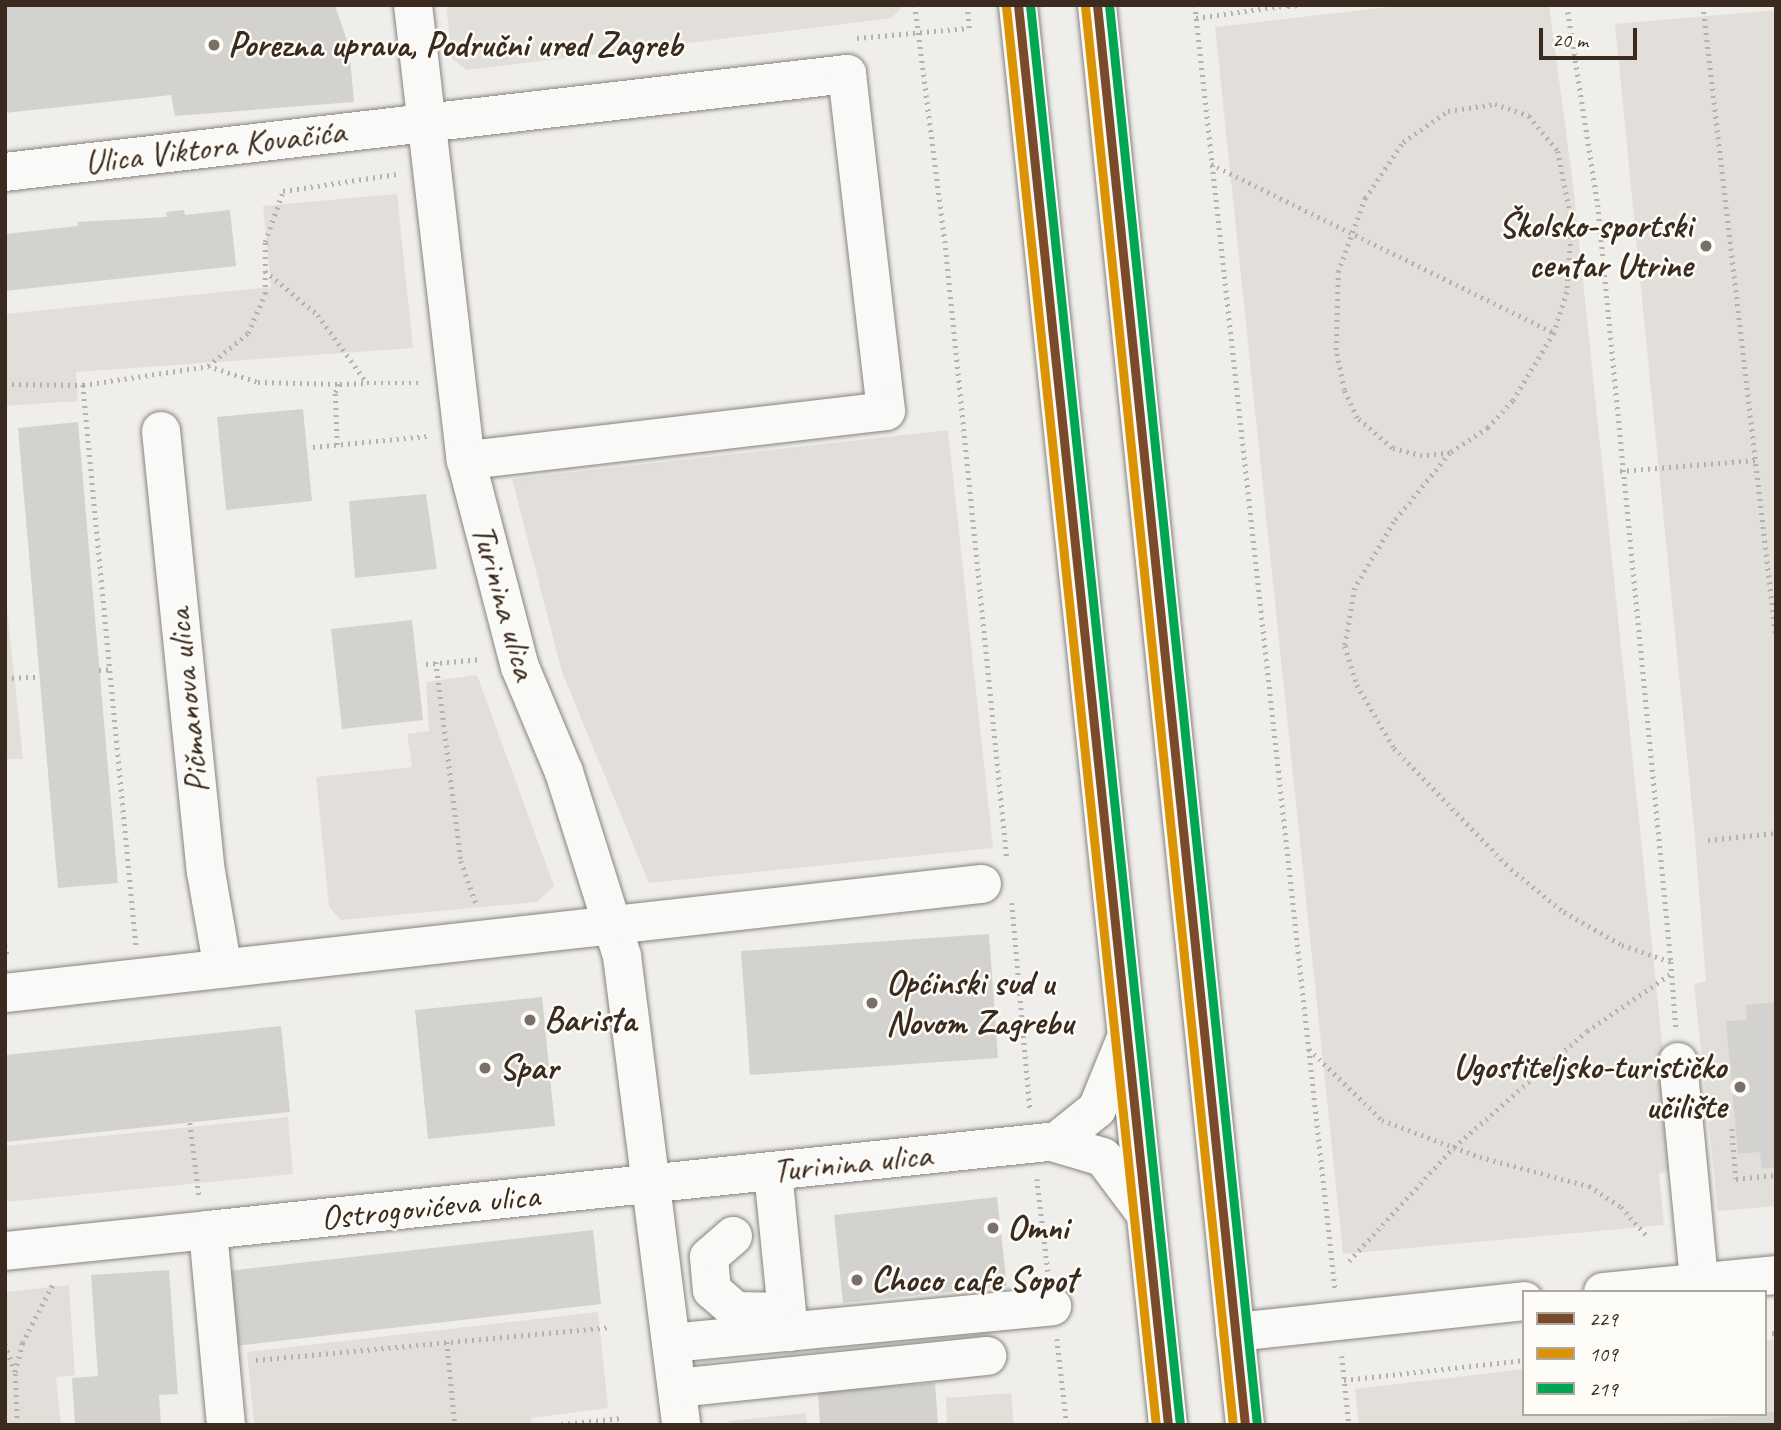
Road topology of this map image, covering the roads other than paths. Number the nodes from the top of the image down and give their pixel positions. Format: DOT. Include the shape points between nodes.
graph roads {
  1 [pos="413,5"];
  2 [pos="1018,5"];
  3 [pos="1097,5"];
  4 [pos="425,123"];
  5 [pos="5,172"];
  6 [pos="161,431"];
  7 [pos="466,460"];
  8 [pos="1000,882"];
  9 [pos="614,923"];
  10 [pos="223,969"];
  11 [pos="5,993"];
  12 [pos="1126,1038"];
  13 [pos="1678,1062"];
  14 [pos="1041,1131"];
  15 [pos="773,1171"];
  16 [pos="653,1185"];
  17 [pos="204,1213"];
  18 [pos="1145,1213"];
  19 [pos="733,1236"];
  20 [pos="5,1251"];
  21 [pos="1776,1275"];
  22 [pos="1699,1281"];
  23 [pos="1620,1290"];
  24 [pos="1522,1301"];
  25 [pos="1052,1306"];
  26 [pos="789,1322"];
  27 [pos="1235,1332"];
  28 [pos="671,1343"];
  29 [pos="987,1356"];
  30 [pos="679,1406"];
  31 [pos="226,1425"];
  32 [pos="1168,1425"];
  33 [pos="1245,1425"];
  1 -- 4 [label="street, Turinina ulica"];
  2 -- 12 [label="street"];
  3 -- 27 [label="street"];
  4 -- 5 [label="street, Ulica Viktora Kovačića"];
  4 -- 7 [label="street, Turinina ulica"];
  4 -- 7 [label="street, Ulica Viktora Kovačića" via="846,74 886,411"];
  6 -- 10 [label="street, Pičmanova ulica" via="206,872"];
  7 -- 9 [label="street, Turinina ulica" via="520,667 564,772"];
  8 -- 9 [label="street"];
  9 -- 10 [label="street"];
  9 -- 16 [label="street, Turinina ulica"];
  10 -- 11 [label="street"];
  12 -- 14 [label="street, Turinina ulica" via="1097,1109 1078,1129"];
  12 -- 18 [label="street"];
  13 -- 22 [label="street"];
  14 -- 15 [label="street, Turinina ulica"];
  14 -- 18 [label="street, Turinina ulica" via="1102,1157"];
  15 -- 16 [label="street, Turinina ulica"];
  15 -- 26 [label="street"];
  16 -- 17 [label="street, Ostrogovićeva ulica"];
  16 -- 28 [label="street, Turinina ulica"];
  17 -- 20 [label="street, Ostrogovićeva ulica"];
  17 -- 31 [label="street"];
  18 -- 32 [label="street"];
  19 -- 26 [label="street" via="709,1258 712,1290 736,1311"];
  21 -- 22 [label="street"];
  22 -- 23 [label="street"];
  24 -- 27 [label="street"];
  25 -- 26 [label="street"];
  26 -- 28 [label="street"];
  27 -- 33 [label="street"];
  28 -- 30 [label="street, Turinina ulica"];
  29 -- 30 [label="street"];
}
